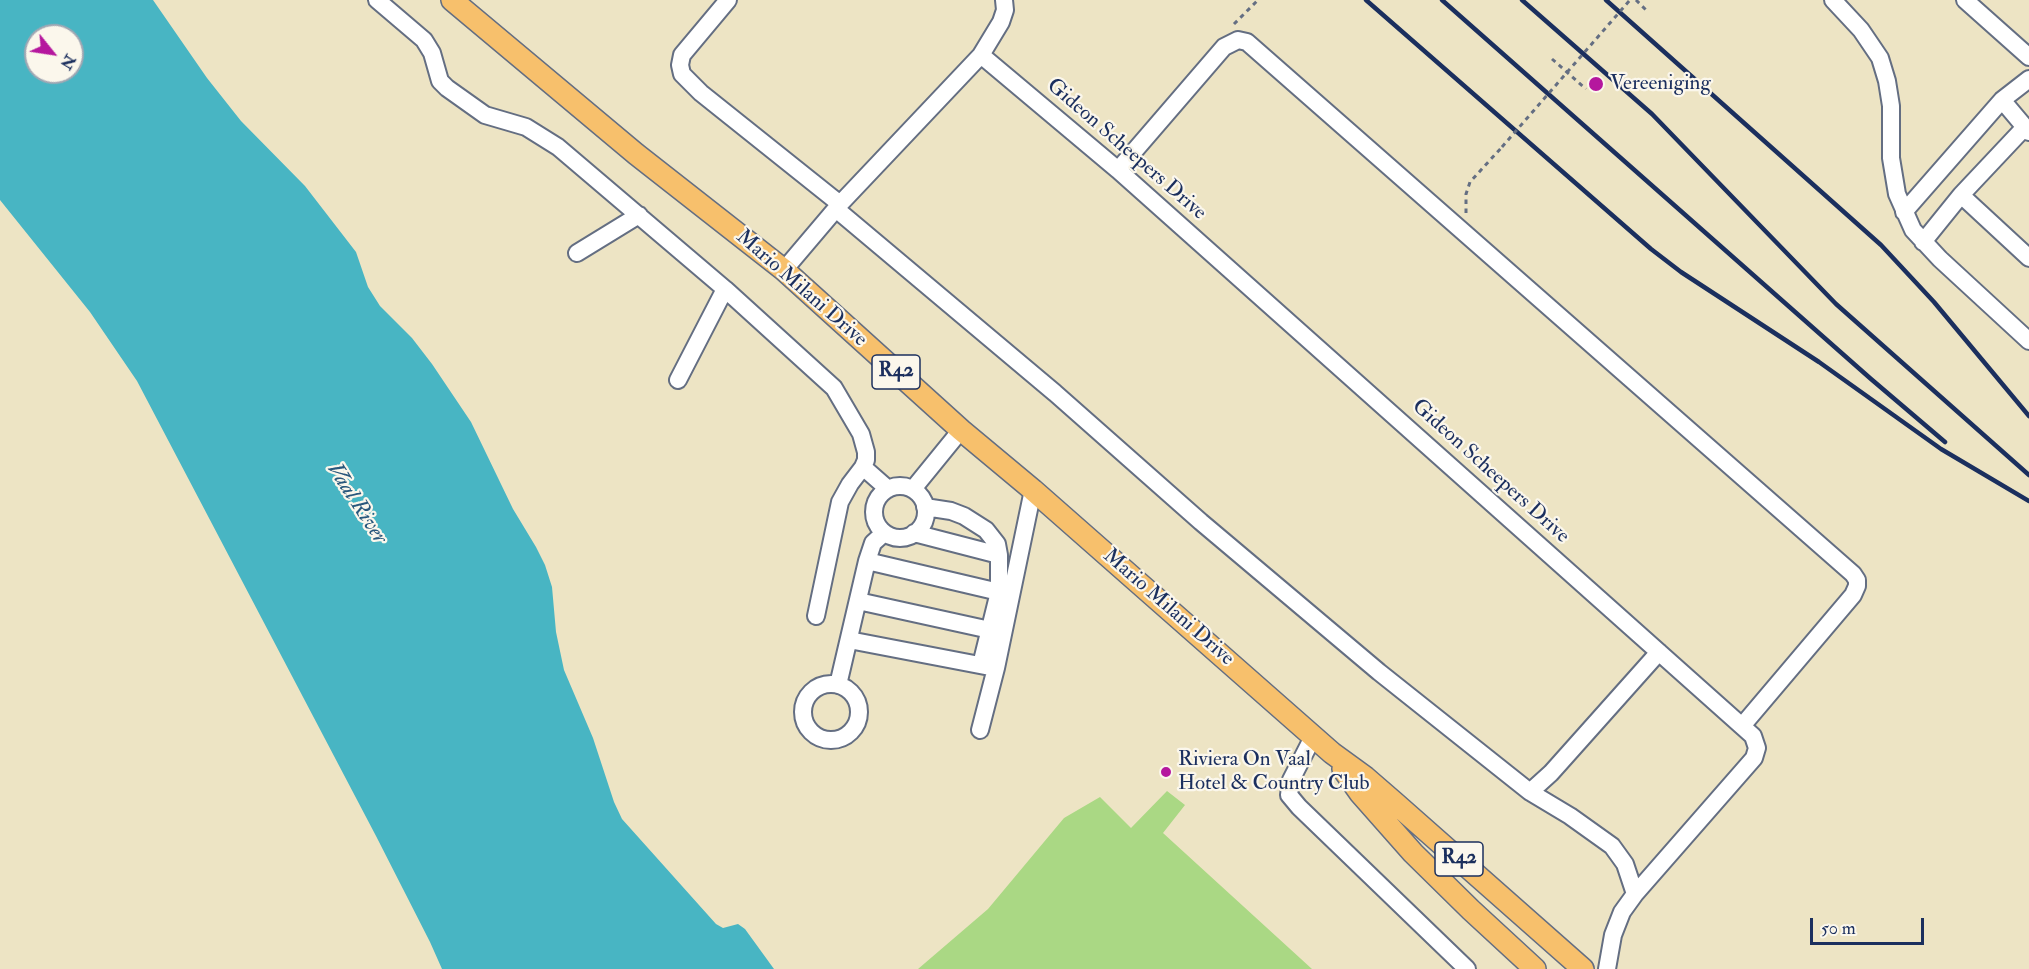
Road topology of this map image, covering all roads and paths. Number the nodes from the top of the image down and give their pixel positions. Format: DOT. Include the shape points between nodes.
graph roads {
  1 [pos="377,0"];
  2 [pos="452,0"];
  3 [pos="728,0"];
  4 [pos="1004,0"];
  5 [pos="1258,0"];
  6 [pos="1630,0"];
  7 [pos="1636,0"];
  8 [pos="1833,0"];
  9 [pos="1965,0"];
  10 [pos="1647,11"];
  11 [pos="1248,12"];
  12 [pos="981,55"];
  13 [pos="2029,57"];
  14 [pos="1552,59"];
  15 [pos="1568,72"];
  16 [pos="2029,79"];
  17 [pos="1586,89"];
  18 [pos="2002,100"];
  19 [pos="2027,129"];
  20 [pos="1118,170"];
  21 [pos="1961,195"];
  22 [pos="838,207"];
  23 [pos="1904,212"];
  24 [pos="639,215"];
  25 [pos="1466,234"];
  26 [pos="1923,242"];
  27 [pos="578,253"];
  28 [pos="2029,258"];
  29 [pos="784,270"];
  30 [pos="725,289"];
  31 [pos="2026,332"];
  32 [pos="678,380"];
  33 [pos="961,430"];
  34 [pos="863,467"];
  35 [pos="888,489"];
  36 [pos="913,489"];
  37 [pos="1033,490"];
  38 [pos="925,507"];
  39 [pos="884,532"];
  40 [pos="914,533"];
  41 [pos="999,555"];
  42 [pos="867,561"];
  43 [pos="999,592"];
  44 [pos="858,601"];
  45 [pos="816,616"];
  46 [pos="990,630"];
  47 [pos="849,640"];
  48 [pos="1659,652"];
  49 [pos="989,667"];
  50 [pos="838,685"];
  51 [pos="1742,726"];
  52 [pos="980,730"];
  53 [pos="1313,736"];
  54 [pos="1332,753"];
  55 [pos="1530,792"];
  56 [pos="1635,894"];
  57 [pos="1512,905"];
  58 [pos="1492,929"];
  59 [pos="1467,969"];
  60 [pos="1535,969"];
  61 [pos="1583,969"];
  62 [pos="1607,969"];
  1 -- 24 [label="street" via="424,40 440,81 447,88 485,115 540,134"];
  2 -- 29 [label="main road, Mario Milani Drive / R42" via="636,154"];
  3 -- 22 [label="street" via="682,55 682,74"];
  4 -- 12 [label="street" via="1001,22"];
  5 -- 11 [label="path"];
  6 -- 15 [label="path, bridge"];
  7 -- 10 [label="path"];
  8 -- 23 [label="street" via="1880,58 1890,106 1891,158"];
  9 -- 13 [label="street"];
  12 -- 20 [label="street, Gideon Scheepers Drive"];
  12 -- 22 [label="street"];
  14 -- 15 [label="path"];
  15 -- 17 [label="path"];
  15 -- 25 [label="path, bridge" via="1470,182 1466,194"];
  16 -- 18 [label="street"];
  18 -- 19 [label="street"];
  18 -- 23 [label="street"];
  19 -- 21 [label="street"];
  20 -- 25 [label="street" via="1224,47 1240,40"];
  20 -- 48 [label="street, Gideon Scheepers Drive"];
  21 -- 26 [label="street"];
  21 -- 28 [label="street"];
  22 -- 29 [label="street"];
  22 -- 55 [label="street" via="1370,665"];
  23 -- 26 [label="street"];
  24 -- 27 [label="street"];
  24 -- 30 [label="street"];
  25 -- 51 [label="street" via="1856,578 1853,596"];
  26 -- 31 [label="street"];
  29 -- 33 [label="main road, Mario Milani Drive / R42"];
  30 -- 32 [label="street"];
  30 -- 34 [label="street" via="834,388 861,434 866,452"];
  33 -- 36 [label="street"];
  33 -- 37 [label="main road, Mario Milani Drive / R42"];
  34 -- 35 [label="street"];
  34 -- 45 [label="street" via="840,502"];
  35 -- 36 [label="street"];
  35 -- 39 [label="street" via="881,494 874,510 874,519"];
  36 -- 38 [label="street"];
  37 -- 49 [label="street"];
  37 -- 53 [label="main road, Mario Milani Drive / R42"];
  38 -- 40 [label="street" via="925,517"];
  38 -- 41 [label="street" via="951,511 986,530"];
  39 -- 40 [label="street" via="899,538"];
  39 -- 42 [label="street" via="873,543"];
  40 -- 41 [label="street"];
  41 -- 43 [label="street"];
  42 -- 43 [label="street"];
  42 -- 44 [label="street"];
  43 -- 46 [label="street"];
  44 -- 46 [label="street"];
  44 -- 47 [label="street"];
  46 -- 49 [label="street"];
  47 -- 49 [label="street"];
  47 -- 50 [label="street"];
  48 -- 51 [label="street, Gideon Scheepers Drive"];
  48 -- 55 [label="street"];
  49 -- 52 [label="street"];
  51 -- 56 [label="street, Gideon Scheepers Drive" via="1756,739 1754,758"];
  53 -- 54 [label="main road, Mario Milani Drive / R42"];
  53 -- 59 [label="street" via="1291,780 1289,795"];
  54 -- 57 [label="main road, Mario Milani Drive / R42"];
  54 -- 58 [label="main road, Mario Milani Drive / R42" via="1360,793 1413,853"];
  55 -- 56 [label="street" via="1612,846 1625,864"];
  56 -- 62 [label="street, Gideon Scheepers Drive" via="1616,927"];
  57 -- 58 [label="main road"];
  57 -- 61 [label="main road, Mario Milani Drive / R42"];
  58 -- 60 [label="main road, Mario Milani Drive / R42"];
}
